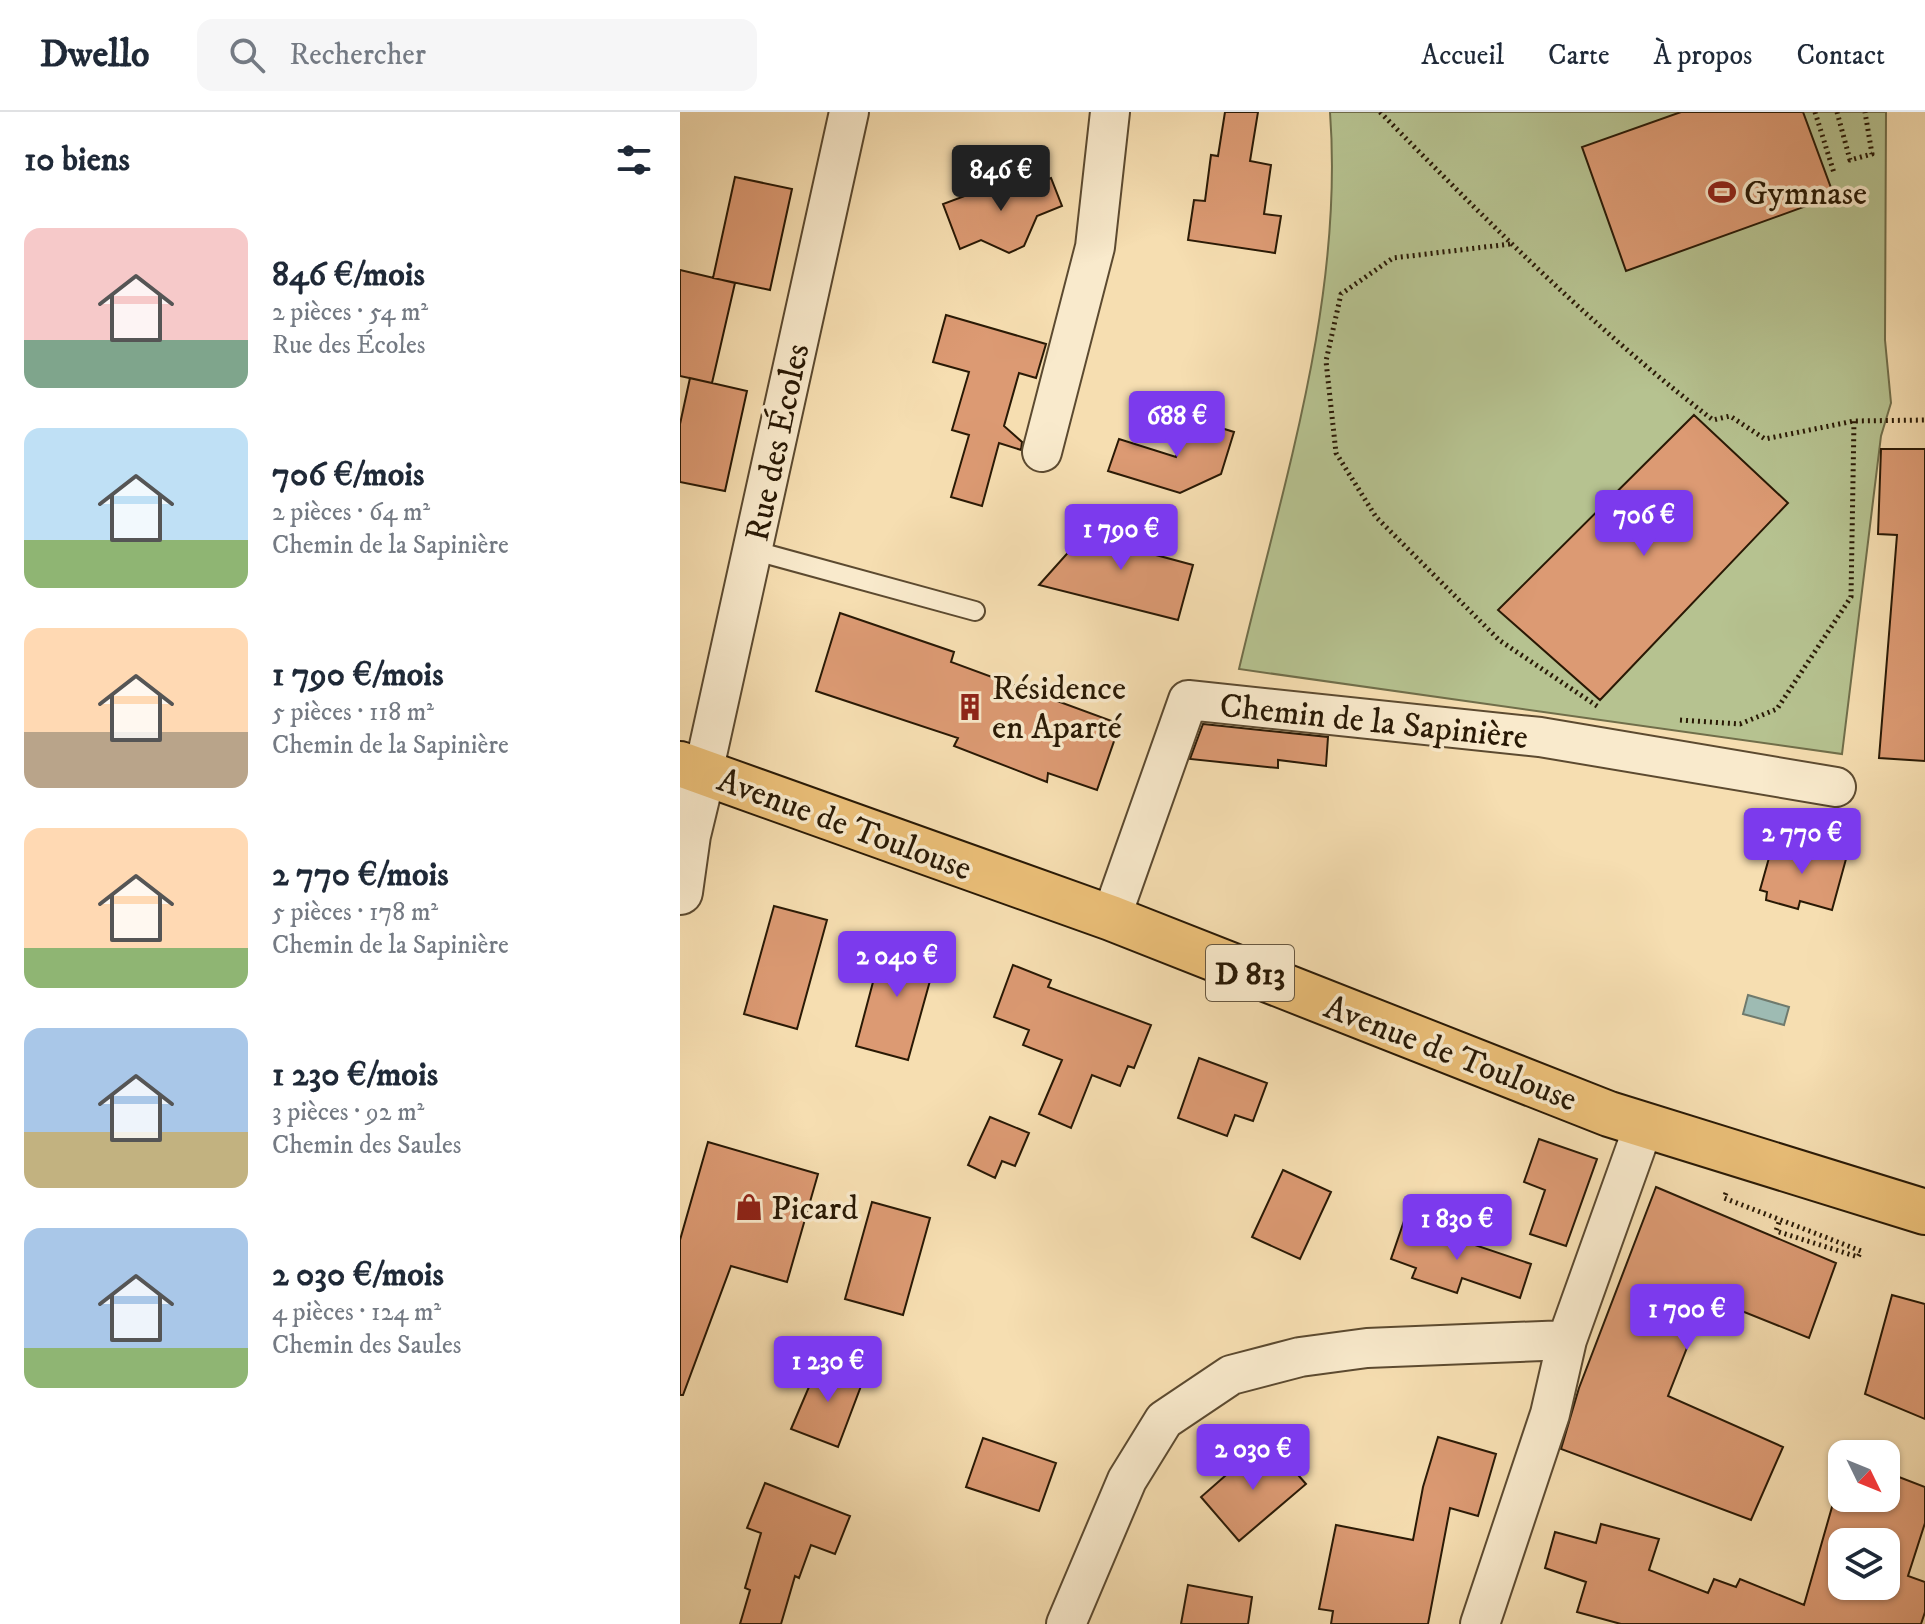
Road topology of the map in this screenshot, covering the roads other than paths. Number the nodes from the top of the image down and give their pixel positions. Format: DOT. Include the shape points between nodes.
graph roads {
  1 [pos="849,112"];
  2 [pos="1110,112"];
  3 [pos="1042,452"];
  4 [pos="752,550"];
  5 [pos="975,611"];
  6 [pos="707,774"];
  7 [pos="1836,787"];
  8 [pos="681,883"];
  9 [pos="1111,918"];
  10 [pos="1644,1125"];
  11 [pos="1921,1212"];
  12 [pos="1567,1340"];
  13 [pos="1066,1624"];
  14 [pos="1480,1624"];
  1 -- 4 [label="street, Rue des Écoles"];
  2 -- 3 [label="street" via="1095,247"];
  4 -- 5 [label="lane"];
  4 -- 6 [label="street, Rue des Écoles"];
  6 -- 8 [label="street"];
  6 -- 9 [label="main road, Avenue de Toulouse / D 813"];
  7 -- 9 [label="street, Chemin de la Sapinière" via="1604,730 1540,737 1188,700"];
  9 -- 10 [label="main road, Avenue de Toulouse / D 813"];
  10 -- 11 [label="main road, Avenue de Toulouse / D 813"];
  10 -- 12 [label="street"];
  12 -- 13 [label="street" via="1367,1348 1300,1357 1231,1375 1164,1420 1127,1480"];
  12 -- 14 [label="street" via="1550,1414"];
}
